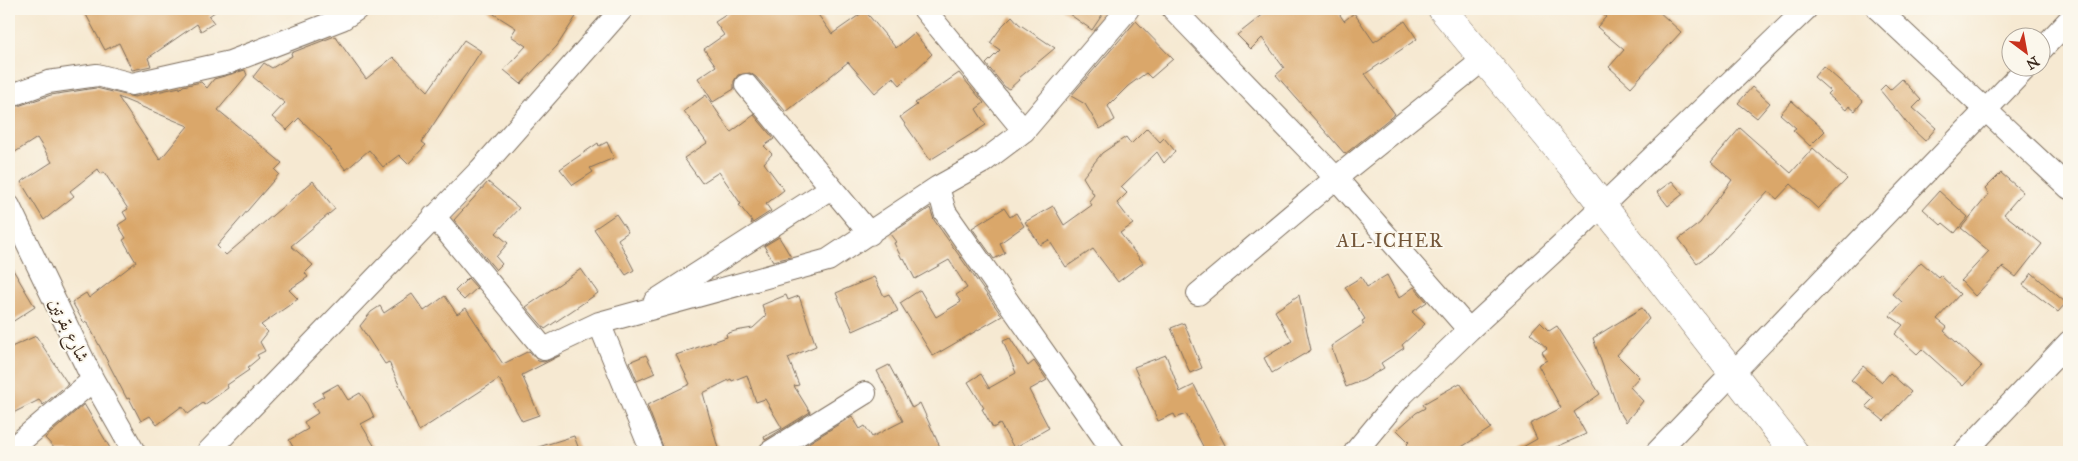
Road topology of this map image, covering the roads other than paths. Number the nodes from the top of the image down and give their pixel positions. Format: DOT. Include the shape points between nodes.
graph roads {
  1 [pos="356,9"];
  2 [pos="622,9"];
  3 [pos="924,9"];
  4 [pos="1128,9"];
  5 [pos="1173,9"];
  6 [pos="1442,9"];
  7 [pos="1806,9"];
  8 [pos="1878,9"];
  9 [pos="2069,20"];
  10 [pos="2050,41"];
  11 [pos="1484,59"];
  12 [pos="2017,78"];
  13 [pos="746,85"];
  14 [pos="9,96"];
  15 [pos="1987,110"];
  16 [pos="1024,131"];
  17 [pos="1336,178"];
  18 [pos="938,187"];
  19 [pos="831,188"];
  20 [pos="2069,188"];
  21 [pos="1602,205"];
  22 [pos="9,206"];
  23 [pos="434,216"];
  24 [pos="870,234"];
  25 [pos="1198,294"];
  26 [pos="636,313"];
  27 [pos="599,323"];
  28 [pos="1469,330"];
  29 [pos="2069,342"];
  30 [pos="1734,372"];
  31 [pos="93,380"];
  32 [pos="865,393"];
  33 [pos="9,451"];
  34 [pos="134,452"];
  35 [pos="208,452"];
  36 [pos="652,452"];
  37 [pos="770,452"];
  38 [pos="1114,452"];
  39 [pos="1355,452"];
  40 [pos="1657,452"];
  41 [pos="1794,452"];
  42 [pos="1965,452"];
  1 -- 14 [label="street" via="342,18 230,62 132,84 98,75 48,82"];
  2 -- 23 [label="street" via="480,170"];
  3 -- 16 [label="street"];
  4 -- 16 [label="street"];
  5 -- 17 [label="street"];
  6 -- 11 [label="street"];
  7 -- 21 [label="street"];
  8 -- 15 [label="street"];
  9 -- 10 [label="street"];
  11 -- 17 [label="street"];
  11 -- 21 [label="street"];
  12 -- 15 [label="street"];
  13 -- 19 [label="street"];
  15 -- 20 [label="street"];
  15 -- 30 [label="street"];
  16 -- 18 [label="street" via="983,162"];
  17 -- 25 [label="street"];
  17 -- 28 [label="street"];
  18 -- 24 [label="street"];
  18 -- 38 [label="street" via="945,212"];
  19 -- 24 [label="street"];
  19 -- 26 [label="street"];
  21 -- 28 [label="street"];
  21 -- 30 [label="street"];
  22 -- 31 [label="street, شارع بقرتين"];
  23 -- 27 [label="street" via="544,349"];
  23 -- 35 [label="street"];
  24 -- 26 [label="street" via="828,260"];
  26 -- 27 [label="street"];
  27 -- 36 [label="street"];
  28 -- 39 [label="street" via="1404,394"];
  29 -- 42 [label="street"];
  30 -- 40 [label="street"];
  30 -- 41 [label="street"];
  31 -- 33 [label="street"];
  31 -- 34 [label="street, شارع بقرتين"];
  32 -- 37 [label="street"];
}
